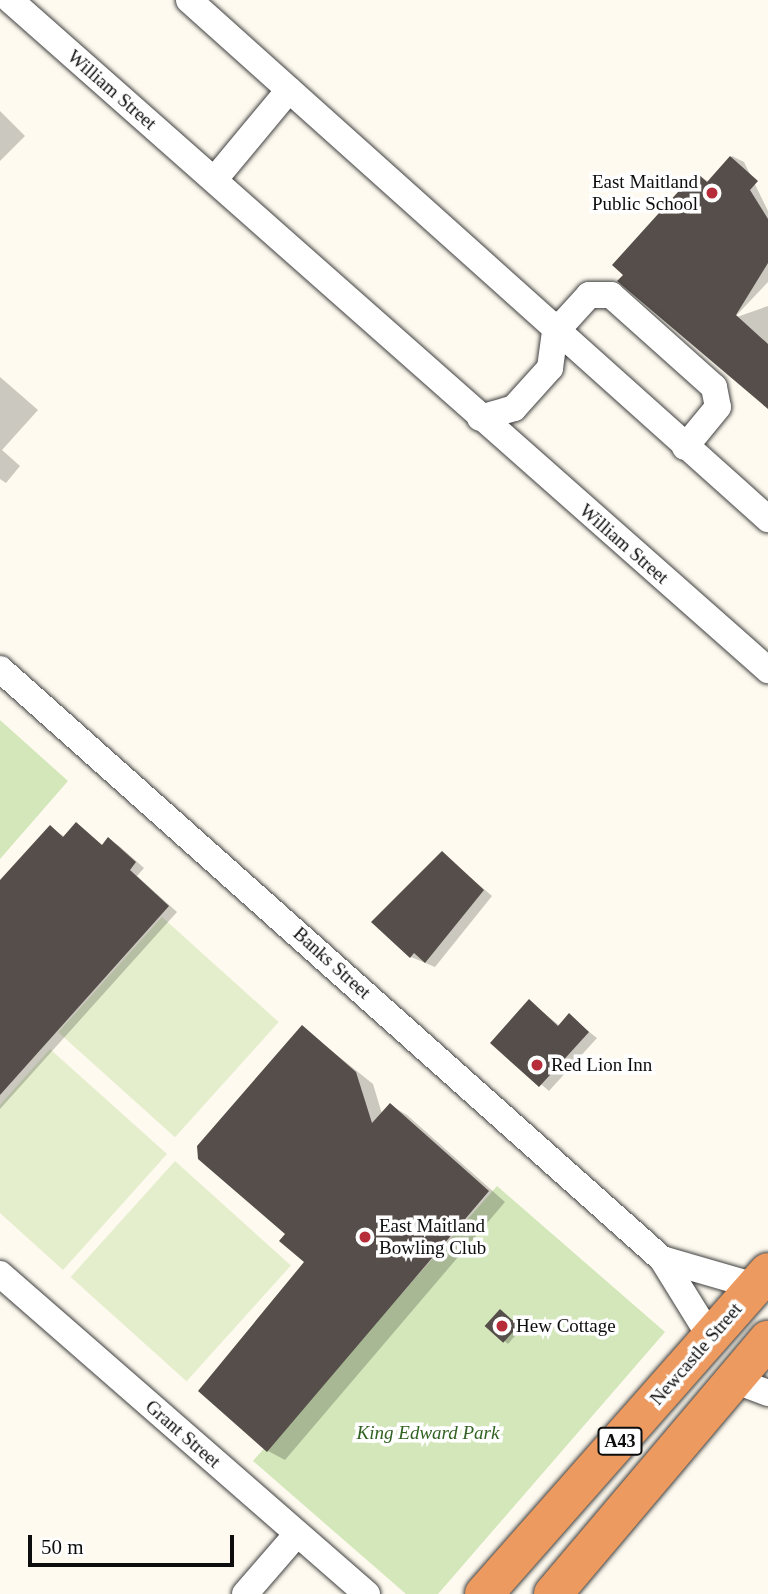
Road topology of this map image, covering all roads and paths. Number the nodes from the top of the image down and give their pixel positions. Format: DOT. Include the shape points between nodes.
graph roads {
  1 [pos="10,0"];
  2 [pos="189,0"];
  3 [pos="289,90"];
  4 [pos="215,179"];
  5 [pos="558,326"];
  6 [pos="480,418"];
  7 [pos="685,447"];
  8 [pos="768,519"];
  9 [pos="0,669"];
  10 [pos="768,670"];
  11 [pos="662,1259"];
  12 [pos="0,1274"];
  13 [pos="762,1279"];
  14 [pos="710,1338"];
  15 [pos="768,1339"];
  16 [pos="751,1386"];
  17 [pos="297,1534"];
  18 [pos="246,1594"];
  19 [pos="367,1594"];
  20 [pos="484,1594"];
  21 [pos="553,1594"];
  1 -- 4 [label="street, William Street"];
  2 -- 3 [label="street"];
  3 -- 4 [label="street"];
  3 -- 5 [label="street"];
  4 -- 6 [label="street, William Street"];
  5 -- 6 [label="street" via="550,368 514,408"];
  5 -- 7 [label="street"];
  5 -- 7 [label="street" via="589,295 611,295 714,387 718,407"];
  6 -- 10 [label="street, William Street"];
  7 -- 8 [label="street"];
  9 -- 11 [label="street, Banks Street"];
  11 -- 13 [label="street, Banks Street"];
  11 -- 14 [label="street, Banks Street"];
  12 -- 17 [label="street, Grant Street"];
  13 -- 14 [label="highway, Newcastle Street / A43"];
  14 -- 15 [label="highway"];
  14 -- 20 [label="highway, Newcastle Street / A43"];
  15 -- 16 [label="highway, A43"];
  16 -- 21 [label="highway, A43"];
  17 -- 18 [label="street"];
  17 -- 19 [label="street, Grant Street"];
}
